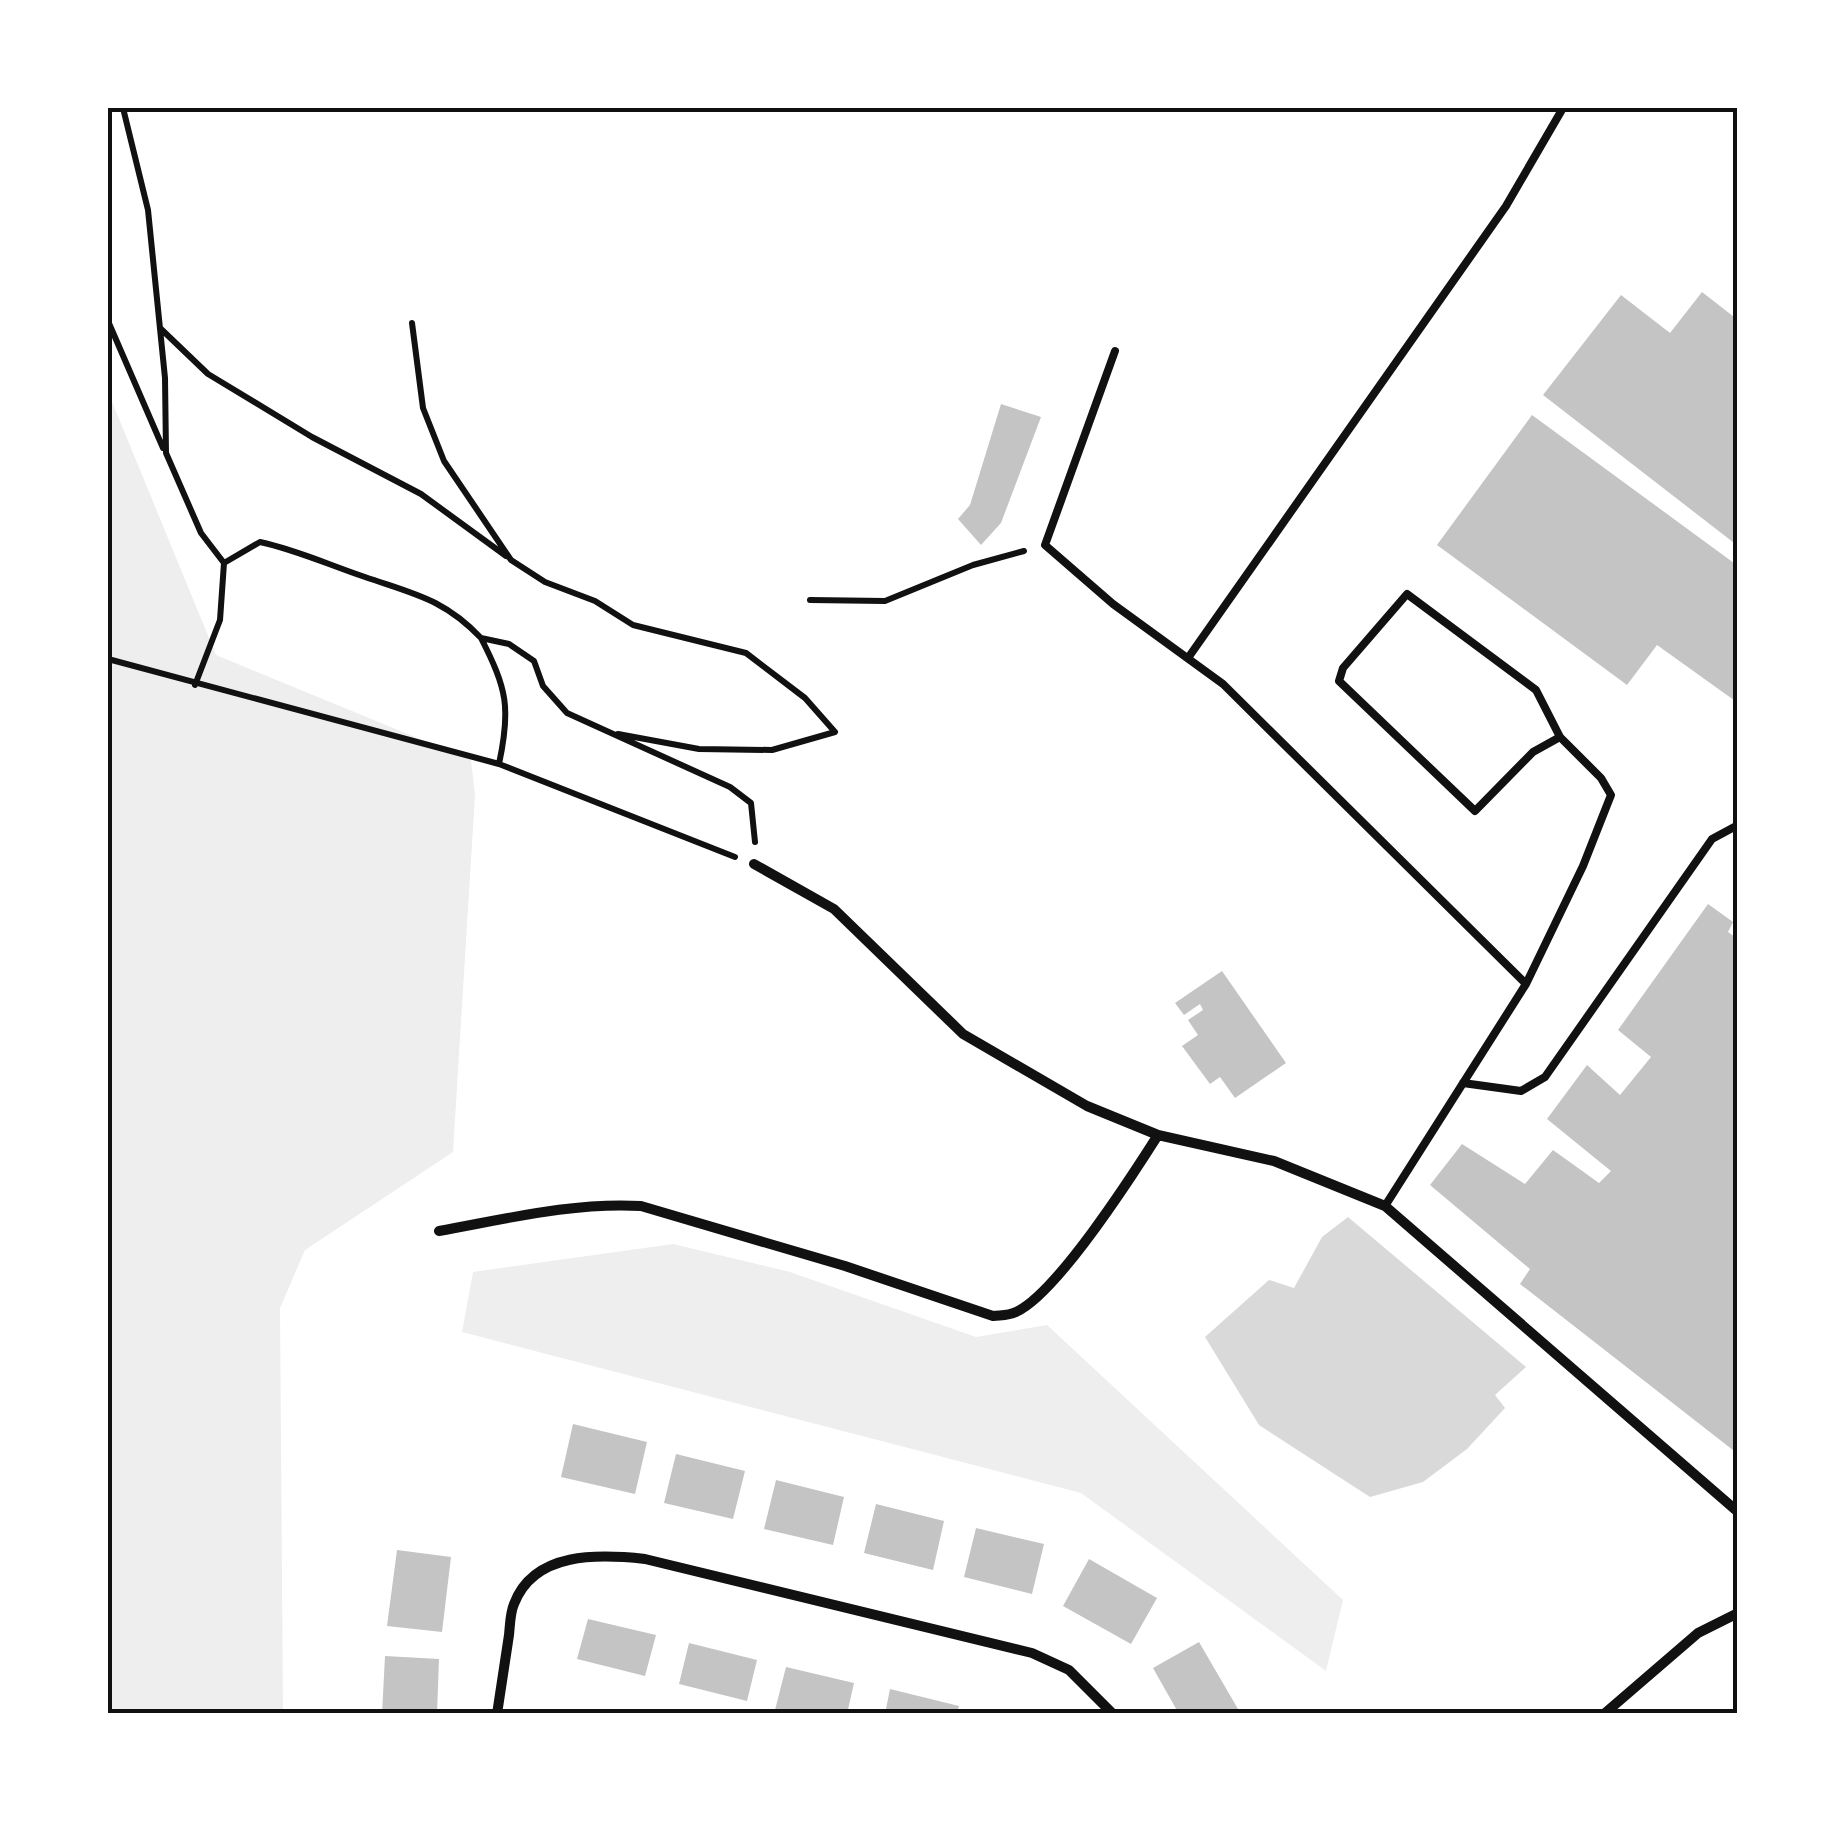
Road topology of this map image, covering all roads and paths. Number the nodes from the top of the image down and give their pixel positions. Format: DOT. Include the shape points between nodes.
graph roads {
  1 [pos="123,108"];
  2 [pos="1563,108"];
  3 [pos="108,321"];
  4 [pos="412,323"];
  5 [pos="160,328"];
  6 [pos="1115,351"];
  7 [pos="166,453"];
  8 [pos="1045,545"];
  9 [pos="511,560"];
  10 [pos="224,563"];
  11 [pos="810,600"];
  12 [pos="481,638"];
  13 [pos="1188,658"];
  14 [pos="108,659"];
  15 [pos="195,684"];
  16 [pos="607,732"];
  17 [pos="1560,737"];
  18 [pos="499,764"];
  19 [pos="1738,824"];
  20 [pos="754,864"];
  21 [pos="1526,984"];
  22 [pos="1463,1083"];
  23 [pos="1158,1136"];
  24 [pos="1384,1206"];
  25 [pos="439,1231"];
  26 [pos="1738,1512"];
  27 [pos="1738,1614"];
  28 [pos="497,1714"];
  29 [pos="1113,1714"];
  30 [pos="1604,1714"];
  1 -- 5 [label="path" via="148,210"];
  2 -- 13 [label="lane" via="1506,206"];
  3 -- 7 [label="path"];
  4 -- 9 [label="path" via="423,408 444,462"];
  5 -- 7 [label="path"];
  5 -- 9 [label="path" via="208,374 421,494"];
  6 -- 8 [label="lane"];
  7 -- 10 [label="path" via="202,533"];
  8 -- 11 [label="path" via="972,565 886,601"];
  8 -- 13 [label="lane"];
  9 -- 16 [label="path" via="633,626 746,653 805,698 834,732 772,750 698,749"];
  10 -- 12 [label="path" via="260,542 301,551 417,592 462,618"];
  10 -- 15 [label="path" via="220,620"];
  12 -- 16 [label="path" via="509,644 534,661 543,686 567,714"];
  12 -- 18 [label="path" via="502,680 508,723"];
  13 -- 21 [label="lane" via="1223,684"];
  14 -- 15 [label="path"];
  15 -- 18 [label="path"];
  16 -- 20 [label="path" via="750,802"];
  17 -- 17 [label="lane" via="1533,752 1474,811 1339,680 1342,668 1407,594 1536,690"];
  17 -- 21 [label="lane" via="1611,794"];
  18 -- 20 [label="path"];
  19 -- 22 [label="lane" via="1712,839 1545,1076 1522,1092"];
  20 -- 23 [label="street" via="834,909 963,1034 1087,1106"];
  21 -- 22 [label="lane"];
  22 -- 24 [label="lane"];
  23 -- 24 [label="street" via="1274,1161"];
  23 -- 25 [label="street" via="1055,1278 1012,1314 992,1316 641,1206 564,1208"];
  24 -- 26 [label="street"];
  27 -- 30 [label="street" via="1698,1633"];
  28 -- 29 [label="street" via="514,1604 529,1581 552,1564 610,1555 1032,1653 1070,1670"];
}
